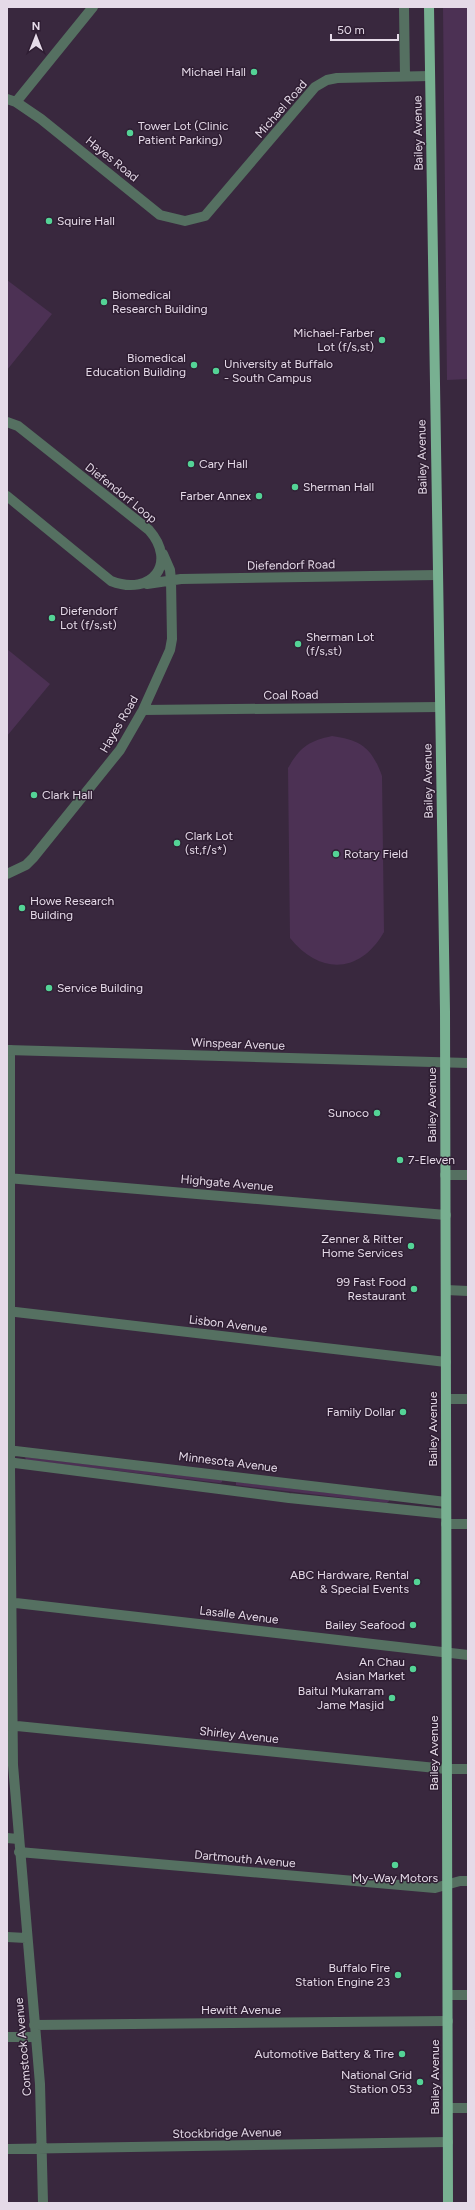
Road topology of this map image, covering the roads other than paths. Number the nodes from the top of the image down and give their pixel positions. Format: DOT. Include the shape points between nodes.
graph roads {
  1 [pos="93,7"];
  2 [pos="404,7"];
  3 [pos="429,7"];
  4 [pos="405,76"];
  5 [pos="430,76"];
  6 [pos="12,101"];
  7 [pos="205,216"];
  8 [pos="7,422"];
  9 [pos="7,496"];
  10 [pos="161,550"];
  11 [pos="438,574"];
  12 [pos="171,580"];
  13 [pos="144,585"];
  14 [pos="440,707"];
  15 [pos="143,710"];
  16 [pos="7,874"];
  17 [pos="9,1050"];
  18 [pos="445,1062"];
  19 [pos="468,1062"];
  20 [pos="445,1175"];
  21 [pos="468,1175"];
  22 [pos="9,1178"];
  23 [pos="446,1215"];
  24 [pos="446,1290"];
  25 [pos="468,1291"];
  26 [pos="9,1311"];
  27 [pos="446,1362"];
  28 [pos="446,1399"];
  29 [pos="468,1399"];
  30 [pos="9,1450"];
  31 [pos="9,1462"];
  32 [pos="229,1475"];
  33 [pos="227,1490"];
  34 [pos="446,1502"];
  35 [pos="446,1519"];
  36 [pos="468,1524"];
  37 [pos="10,1602"];
  38 [pos="446,1653"];
  39 [pos="468,1655"];
  40 [pos="10,1725"];
  41 [pos="446,1769"];
  42 [pos="468,1769"];
  43 [pos="7,1838"];
  44 [pos="18,1839"];
  45 [pos="20,1852"];
  46 [pos="468,1881"];
  47 [pos="448,1884"];
  48 [pos="7,1937"];
  49 [pos="26,1938"];
  50 [pos="448,1995"];
  51 [pos="468,1995"];
  52 [pos="448,2022"];
  53 [pos="34,2025"];
  54 [pos="7,2037"];
  55 [pos="35,2037"];
  56 [pos="448,2108"];
  57 [pos="468,2108"];
  58 [pos="448,2142"];
  59 [pos="42,2148"];
  60 [pos="7,2149"];
  61 [pos="43,2203"];
  62 [pos="448,2203"];
  1 -- 6 [label="street"];
  2 -- 4 [label="street"];
  3 -- 5 [label="main road, Bailey Avenue"];
  4 -- 5 [label="street, Michael Road"];
  4 -- 7 [label="street, Michael Road" via="337,78 327,80 315,88"];
  5 -- 11 [label="main road, Bailey Avenue"];
  6 -- 7 [label="street, Hayes Road" via="41,119 160,215 185,221"];
  8 -- 10 [label="street, Diefendorf Loop" via="18,426 149,530"];
  9 -- 13 [label="street" via="105,577 118,583"];
  10 -- 12 [label="street, Hayes Road" via="170,570"];
  10 -- 13 [label="street" via="156,575"];
  11 -- 12 [label="street, Diefendorf Road"];
  11 -- 14 [label="main road, Bailey Avenue"];
  12 -- 13 [label="street, Diefendorf Road"];
  12 -- 15 [label="street, Hayes Road" via="172,644"];
  14 -- 15 [label="street, Coal Road"];
  14 -- 18 [label="main road, Bailey Avenue"];
  15 -- 16 [label="street, Hayes Road" via="120,750 85,796 30,861"];
  17 -- 18 [label="street, Winspear Avenue"];
  17 -- 22 [label="street, Comstock Avenue"];
  18 -- 19 [label="street, Winspear Avenue"];
  18 -- 20 [label="main road, Bailey Avenue"];
  20 -- 21 [label="street"];
  20 -- 23 [label="main road, Bailey Avenue"];
  22 -- 23 [label="street, Highgate Avenue"];
  22 -- 26 [label="street, Comstock Avenue"];
  23 -- 24 [label="main road, Bailey Avenue"];
  24 -- 25 [label="street"];
  24 -- 27 [label="main road, Bailey Avenue"];
  26 -- 27 [label="street, Lisbon Avenue"];
  26 -- 30 [label="street, Comstock Avenue"];
  27 -- 28 [label="main road, Bailey Avenue"];
  28 -- 29 [label="street"];
  28 -- 34 [label="main road, Bailey Avenue"];
  30 -- 31 [label="street, Comstock Avenue"];
  30 -- 32 [label="street, Minnesota Avenue"];
  31 -- 33 [label="street"];
  31 -- 37 [label="street, Comstock Avenue"];
  32 -- 33 [label="street"];
  32 -- 34 [label="street, Minnesota Avenue"];
  33 -- 35 [label="street"];
  34 -- 35 [label="main road, Bailey Avenue"];
  35 -- 36 [label="street"];
  35 -- 38 [label="main road, Bailey Avenue"];
  37 -- 38 [label="street, Lasalle Avenue"];
  37 -- 40 [label="street, Comstock Avenue"];
  38 -- 39 [label="street, Lasalle Avenue"];
  38 -- 41 [label="main road, Bailey Avenue"];
  40 -- 41 [label="street, Shirley Avenue"];
  40 -- 44 [label="street, Comstock Avenue"];
  41 -- 42 [label="street, Shirley Avenue"];
  41 -- 47 [label="main road, Bailey Avenue"];
  43 -- 44 [label="street"];
  44 -- 45 [label="street, Comstock Avenue"];
  45 -- 47 [label="street, Dartmouth Avenue" via="435,1888"];
  45 -- 49 [label="street, Comstock Avenue"];
  46 -- 47 [label="street, Dartmouth Avenue"];
  47 -- 50 [label="main road, Bailey Avenue"];
  48 -- 49 [label="street"];
  49 -- 53 [label="street, Comstock Avenue"];
  50 -- 51 [label="street"];
  50 -- 52 [label="main road, Bailey Avenue"];
  52 -- 53 [label="street, Hewitt Avenue"];
  52 -- 56 [label="main road, Bailey Avenue"];
  53 -- 55 [label="street, Comstock Avenue"];
  54 -- 55 [label="street"];
  55 -- 59 [label="street, Comstock Avenue" via="40,2084"];
  56 -- 57 [label="street"];
  56 -- 58 [label="main road, Bailey Avenue"];
  58 -- 59 [label="street, Stockbridge Avenue"];
  58 -- 62 [label="main road, Bailey Avenue"];
  59 -- 60 [label="street, Stockbridge Avenue"];
  59 -- 61 [label="street, Comstock Avenue"];
}
